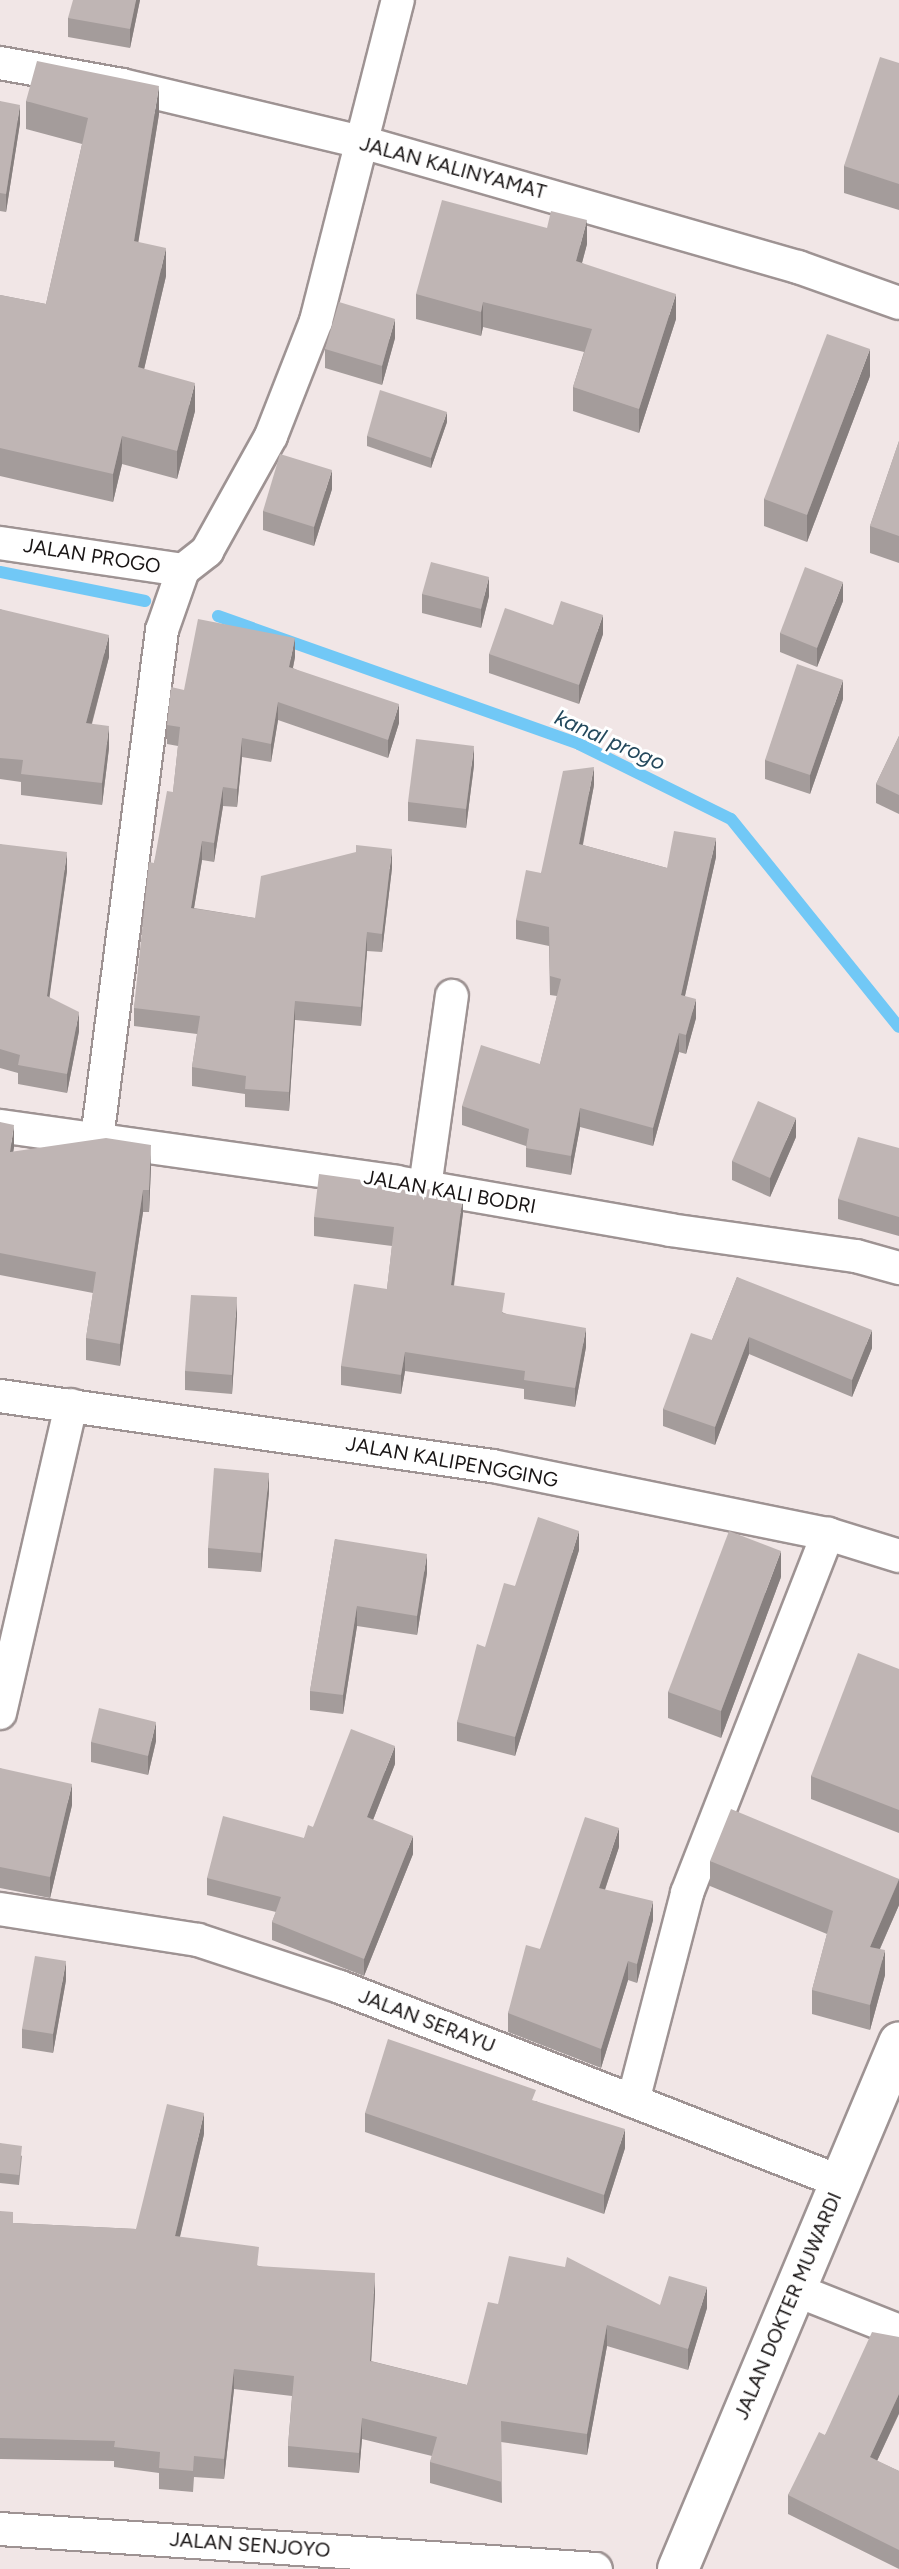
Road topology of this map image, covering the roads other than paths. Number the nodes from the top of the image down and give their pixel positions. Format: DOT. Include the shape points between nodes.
graph roads {
  1 [pos="398,0"];
  2 [pos="0,63"];
  3 [pos="362,142"];
  4 [pos="899,303"];
  5 [pos="0,543"];
  6 [pos="183,570"];
  7 [pos="452,996"];
  8 [pos="0,1126"];
  9 [pos="97,1139"];
  10 [pos="425,1187"];
  11 [pos="899,1268"];
  12 [pos="0,1396"];
  13 [pos="71,1405"];
  14 [pos="828,1534"];
  15 [pos="899,1556"];
  16 [pos="0,1713"];
  17 [pos="0,1909"];
  18 [pos="899,2043"];
  19 [pos="633,2101"];
  20 [pos="841,2182"];
  21 [pos="793,2289"];
  22 [pos="899,2331"];
  23 [pos="0,2529"];
  24 [pos="596,2569"];
  25 [pos="678,2569"];
  1 -- 3 [label="street"];
  2 -- 3 [label="street, JALAN KALINYAMAT" via="122,85"];
  3 -- 4 [label="street, JALAN KALINYAMAT" via="798,267"];
  3 -- 6 [label="street" via="316,321 271,436 207,551"];
  5 -- 6 [label="street, JALAN PROGO"];
  6 -- 9 [label="street" via="162,630"];
  7 -- 10 [label="street"];
  8 -- 9 [label="street, JALAN KALI BODRI"];
  9 -- 10 [label="street, JALAN KALI BODRI"];
  10 -- 11 [label="street, JALAN KALI BODRI" via="856,1256"];
  12 -- 13 [label="street, JALAN KALIPENGGING"];
  13 -- 14 [label="street, JALAN KALIPENGGING" via="493,1466"];
  13 -- 16 [label="street"];
  14 -- 15 [label="street, JALAN KALIPENGGING"];
  14 -- 19 [label="street" via="687,1893"];
  17 -- 19 [label="street, JALAN SERAYU" via="198,1940 340,1987"];
  18 -- 20 [label="street, JALAN DOKTER MUWARDI"];
  19 -- 20 [label="street, JALAN SERAYU"];
  20 -- 21 [label="street, JALAN DOKTER MUWARDI"];
  21 -- 22 [label="street"];
  21 -- 25 [label="street, JALAN DOKTER MUWARDI"];
  23 -- 24 [label="street, JALAN SENJOYO"];
}
